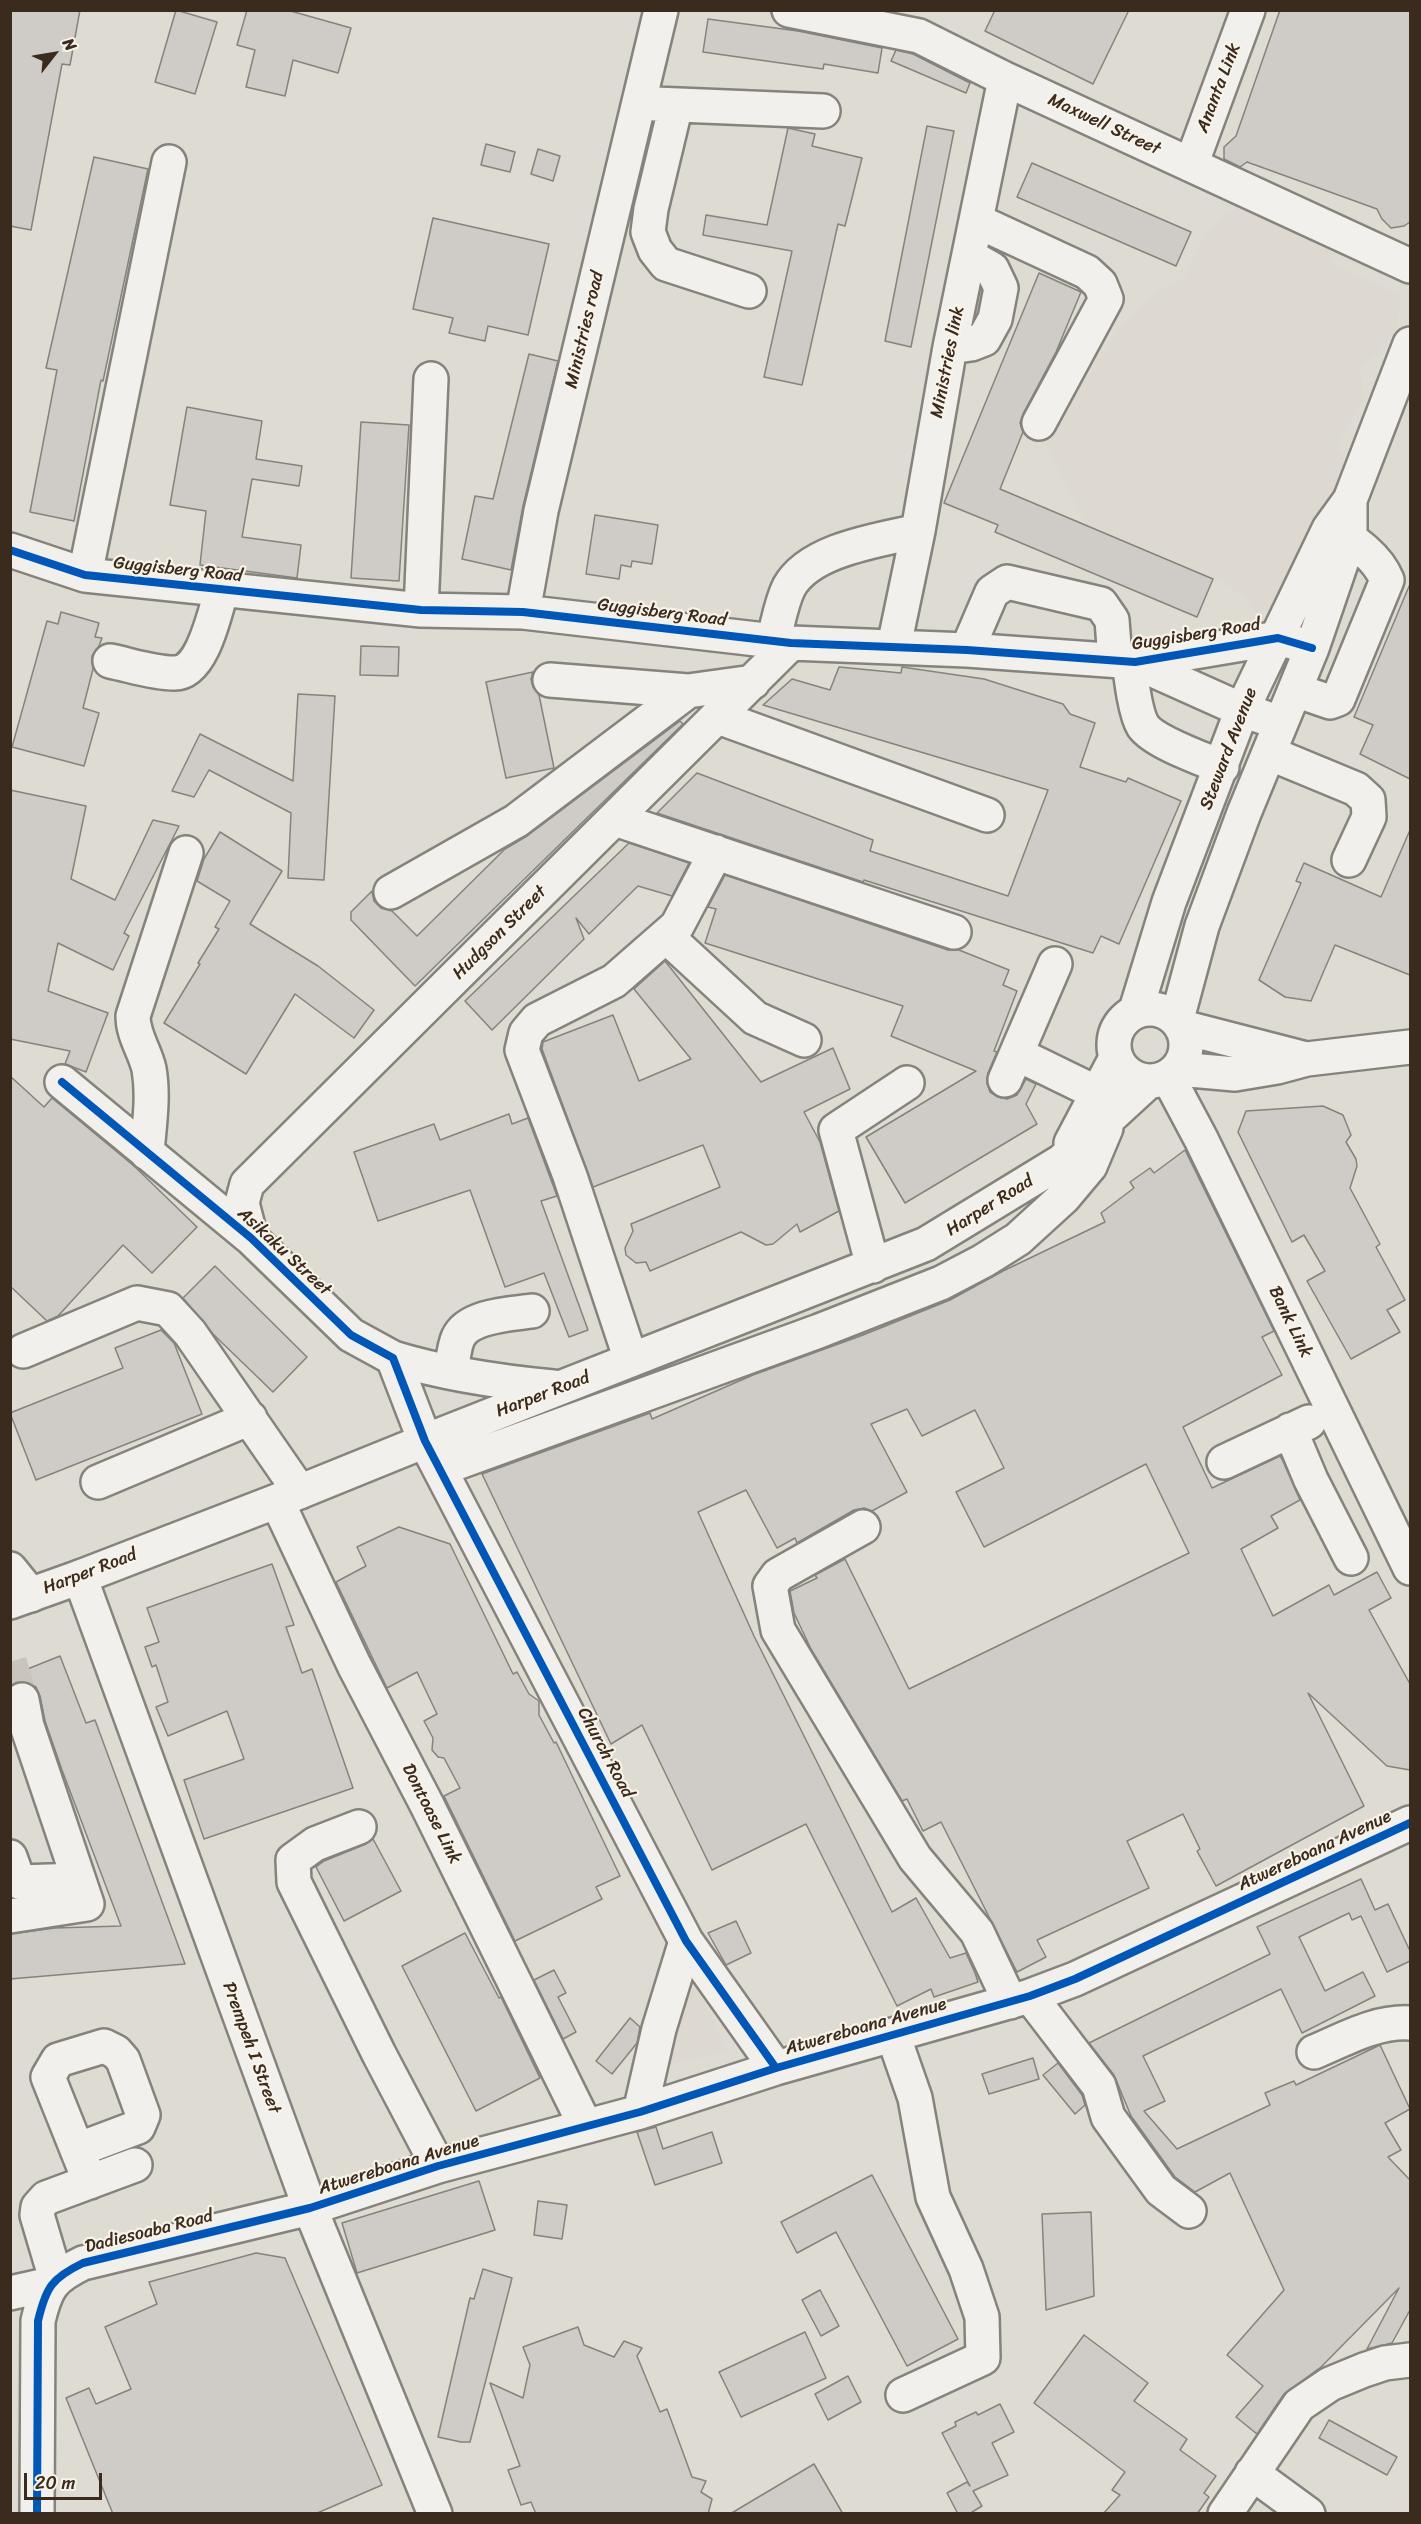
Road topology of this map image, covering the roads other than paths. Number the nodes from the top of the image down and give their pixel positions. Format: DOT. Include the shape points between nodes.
graph roads {
  1 [pos="661,10"];
  2 [pos="789,10"];
  3 [pos="1248,10"];
  4 [pos="1005,79"];
  5 [pos="639,103"];
  6 [pos="676,105"];
  7 [pos="823,111"];
  8 [pos="169,162"];
  9 [pos="1191,165"];
  10 [pos="976,221"];
  11 [pos="1410,266"];
  12 [pos="749,291"];
  13 [pos="1410,344"];
  14 [pos="431,379"];
  15 [pos="1039,423"];
  16 [pos="918,531"];
  17 [pos="1339,533"];
  18 [pos="10,550"];
  19 [pos="85,575"];
  20 [pos="222,589"];
  21 [pos="421,610"];
  22 [pos="523,612"];
  23 [pos="1278,638"];
  24 [pos="782,642"];
  25 [pos="894,646"];
  26 [pos="1312,648"];
  27 [pos="967,650"];
  28 [pos="110,661"];
  29 [pos="1126,661"];
  30 [pos="550,680"];
  31 [pos="753,682"];
  32 [pos="1295,690"];
  33 [pos="688,691"];
  34 [pos="1242,711"];
  35 [pos="718,717"];
  36 [pos="1282,723"];
  37 [pos="1269,753"];
  38 [pos="1222,767"];
  39 [pos="987,815"];
  40 [pos="615,819"];
  41 [pos="716,852"];
  42 [pos="186,853"];
  43 [pos="1349,860"];
  44 [pos="391,892"];
  45 [pos="954,932"];
  46 [pos="666,936"];
  47 [pos="1055,964"];
  48 [pos="1136,1010"];
  49 [pos="1179,1023"];
  50 [pos="804,1040"];
  51 [pos="1410,1051"];
  52 [pos="1116,1058"];
  53 [pos="1307,1059"];
  54 [pos="1165,1076"];
  55 [pos="62,1082"];
  56 [pos="907,1083"];
  57 [pos="1103,1106"];
  58 [pos="147,1153"];
  59 [pos="251,1238"];
  60 [pos="873,1266"];
  61 [pos="532,1311"];
  62 [pos="23,1351"];
  63 [pos="393,1358"];
  64 [pos="631,1360"];
  65 [pos="451,1371"];
  66 [pos="561,1388"];
  67 [pos="1332,1411"];
  68 [pos="250,1418"];
  69 [pos="1290,1430"];
  70 [pos="432,1455"];
  71 [pos="1224,1462"];
  72 [pos="98,1482"];
  73 [pos="289,1497"];
  74 [pos="863,1527"];
  75 [pos="1351,1558"];
  76 [pos="1410,1568"];
  77 [pos="10,1569"];
  78 [pos="80,1577"];
  79 [pos="21,1598"];
  80 [pos="20,1720"];
  81 [pos="1410,1823"];
  82 [pos="359,1827"];
  83 [pos="10,1857"];
  84 [pos="79,1880"];
  85 [pos="10,1916"];
  86 [pos="686,1941"];
  87 [pos="1020,1999"];
  88 [pos="1410,2023"];
  89 [pos="893,2035"];
  90 [pos="1314,2052"];
  91 [pos="776,2068"];
  92 [pos="640,2112"];
  93 [pos="585,2125"];
  94 [pos="77,2150"];
  95 [pos="135,2165"];
  96 [pos="438,2166"];
  97 [pos="90,2182"];
  98 [pos="310,2208"];
  99 [pos="1189,2211"];
  100 [pos="53,2282"];
  101 [pos="10,2293"];
  102 [pos="1410,2360"];
  103 [pos="903,2395"];
  104 [pos="1252,2472"];
  105 [pos="37,2514"];
  106 [pos="435,2514"];
  107 [pos="1225,2514"];
  108 [pos="1308,2514"];
  1 -- 5 [label="street, Ministries road"];
  2 -- 4 [label="street, Maxwell Street" via="919,36"];
  3 -- 9 [label="street, Ananta Link"];
  4 -- 9 [label="street, Maxwell Street"];
  4 -- 10 [label="street, Ministries link"];
  5 -- 6 [label="street"];
  5 -- 22 [label="street, Ministries road" via="541,511"];
  6 -- 7 [label="street"];
  6 -- 12 [label="street" via="651,208 648,232 655,250 666,264"];
  8 -- 19 [label="street"];
  9 -- 11 [label="street, Maxwell Street"];
  10 -- 15 [label="street" via="1087,272 1100,284 1106,299"];
  10 -- 16 [label="street, Ministries link"];
  13 -- 17 [label="street, Steward Avenue"];
  14 -- 21 [label="street"];
  16 -- 24 [label="street" via="842,549 809,567 790,587"];
  16 -- 25 [label="street, Ministries link"];
  17 -- 23 [label="street, Steward Avenue"];
  17 -- 26 [label="street, Steward Avenue"];
  17 -- 32 [label="street" via="1383,569 1388,580 1338,699 1330,702"];
  18 -- 19 [label="street, Guggisberg Road"];
  19 -- 20 [label="street, Guggisberg Road"];
  20 -- 21 [label="street, Guggisberg Road"];
  20 -- 28 [label="street" via="204,647 191,666 176,674"];
  21 -- 22 [label="street, Guggisberg Road"];
  22 -- 24 [label="street, Guggisberg Road"];
  23 -- 26 [label="street, Guggisberg Road"];
  23 -- 29 [label="street, Guggisberg Road"];
  23 -- 34 [label="street, Steward Avenue"];
  24 -- 25 [label="street, Guggisberg Road"];
  24 -- 31 [label="street, Hudgson Street"];
  25 -- 27 [label="street, Guggisberg Road"];
  26 -- 32 [label="street, Steward Avenue"];
  27 -- 29 [label="street, Guggisberg Road"];
  27 -- 29 [label="street" via="992,592 1007,582 1101,604 1112,620"];
  29 -- 34 [label="street, Guggisberg Road"];
  29 -- 38 [label="street" via="1143,726 1162,741"];
  30 -- 33 [label="street"];
  31 -- 33 [label="street"];
  31 -- 35 [label="street, Hudgson Street"];
  32 -- 36 [label="street, Steward Avenue"];
  33 -- 44 [label="street" via="516,821"];
  34 -- 36 [label="street, Guggisberg Road"];
  34 -- 38 [label="street, Steward Avenue"];
  35 -- 39 [label="street"];
  35 -- 40 [label="street, Hudgson Street"];
  36 -- 37 [label="street, Steward Avenue"];
  37 -- 43 [label="street" via="1356,789 1368,800 1369,817"];
  37 -- 49 [label="street, Steward Avenue" via="1202,926"];
  38 -- 48 [label="street, Steward Avenue" via="1168,902"];
  40 -- 41 [label="street"];
  40 -- 59 [label="street, Hudgson Street" via="247,1184 242,1203"];
  41 -- 45 [label="street"];
  41 -- 46 [label="street" via="677,926"];
  42 -- 58 [label="street" via="133,1016 133,1029 150,1077"];
  46 -- 50 [label="street" via="755,1018"];
  46 -- 64 [label="street" via="614,981 537,1020 526,1034 522,1050 570,1176"];
  47 -- 57 [label="street" via="1011,1067"];
  48 -- 49 [label="street" via="1158,1009"];
  48 -- 52 [label="street" via="1119,1025 1113,1047"];
  49 -- 53 [label="street"];
  49 -- 54 [label="street" via="1186,1041 1185,1056"];
  51 -- 53 [label="street"];
  52 -- 54 [label="street" via="1123,1070 1135,1078"];
  52 -- 57 [label="street, Harper Road"];
  53 -- 54 [label="street" via="1235,1074"];
  54 -- 57 [label="street, Harper Road"];
  54 -- 67 [label="street, Bank Link" via="1206,1149"];
  55 -- 58 [label="street, Asikaku Street"];
  56 -- 60 [label="street" via="836,1130"];
  57 -- 60 [label="street, Harper Road" via="1062,1161 926,1245"];
  57 -- 70 [label="street" via="1090,1166 1064,1197 1018,1239 951,1278 819,1331"];
  58 -- 59 [label="street, Asikaku Street"];
  59 -- 63 [label="street, Asikaku Street" via="351,1335"];
  60 -- 64 [label="street, Harper Road"];
  61 -- 65 [label="street" via="489,1316 469,1326 458,1336"];
  62 -- 68 [label="street, Dontoase Link" via="137,1303 168,1309 190,1332"];
  63 -- 65 [label="street, Asikaku Street" via="427,1369"];
  63 -- 70 [label="street"];
  64 -- 66 [label="street, Harper Road"];
  65 -- 66 [label="street, Asikaku Street" via="498,1382"];
  66 -- 70 [label="street, Harper Road"];
  67 -- 69 [label="street"];
  67 -- 76 [label="street, Bank Link"];
  68 -- 72 [label="street"];
  68 -- 73 [label="street, Dontoase Link"];
  69 -- 71 [label="street"];
  69 -- 75 [label="street"];
  70 -- 73 [label="street, Harper Road"];
  70 -- 86 [label="street, Church Road"];
  73 -- 78 [label="street, Harper Road"];
  73 -- 93 [label="street, Dontoase Link" via="354,1665 428,1805"];
  74 -- 87 [label="street" via="778,1575 770,1586 778,1630 915,1858 977,1932"];
  77 -- 79 [label="street"];
  78 -- 79 [label="street, Harper Road"];
  78 -- 98 [label="street, Prempeh I Street"];
  80 -- 84 [label="street"];
  81 -- 87 [label="street, Atwereboana Avenue" via="1075,1979"];
  82 -- 96 [label="street" via="315,1844 293,1860 294,1882"];
  83 -- 84 [label="street" via="20,1882"];
  84 -- 85 [label="street" via="87,1904"];
  86 -- 91 [label="street, Church Road"];
  86 -- 92 [label="street" via="659,2029"];
  87 -- 89 [label="street, Atwereboana Avenue"];
  87 -- 99 [label="street" via="1099,2086 1108,2117 1161,2190"];
  88 -- 90 [label="street" via="1376,2026"];
  89 -- 91 [label="street, Atwereboana Avenue"];
  89 -- 103 [label="street" via="915,2098 933,2197 966,2269 982,2317 983,2358"];
  91 -- 92 [label="street, Atwereboana Avenue"];
  92 -- 93 [label="street, Atwereboana Avenue"];
  93 -- 96 [label="street, Atwereboana Avenue"];
  94 -- 97 [label="street"];
  95 -- 97 [label="street"];
  96 -- 98 [label="street, Atwereboana Avenue"];
  97 -- 100 [label="street" via="46,2199 38,2207"];
  98 -- 100 [label="street, Dadiesoaba Road" via="83,2263"];
  98 -- 106 [label="street, Prempeh I Street"];
  100 -- 101 [label="street, Dadiesoaba Road"];
  100 -- 105 [label="street" via="38,2321"];
  102 -- 104 [label="street" via="1364,2370 1330,2384 1299,2405"];
  104 -- 107 [label="street"];
  104 -- 108 [label="street"];
}
